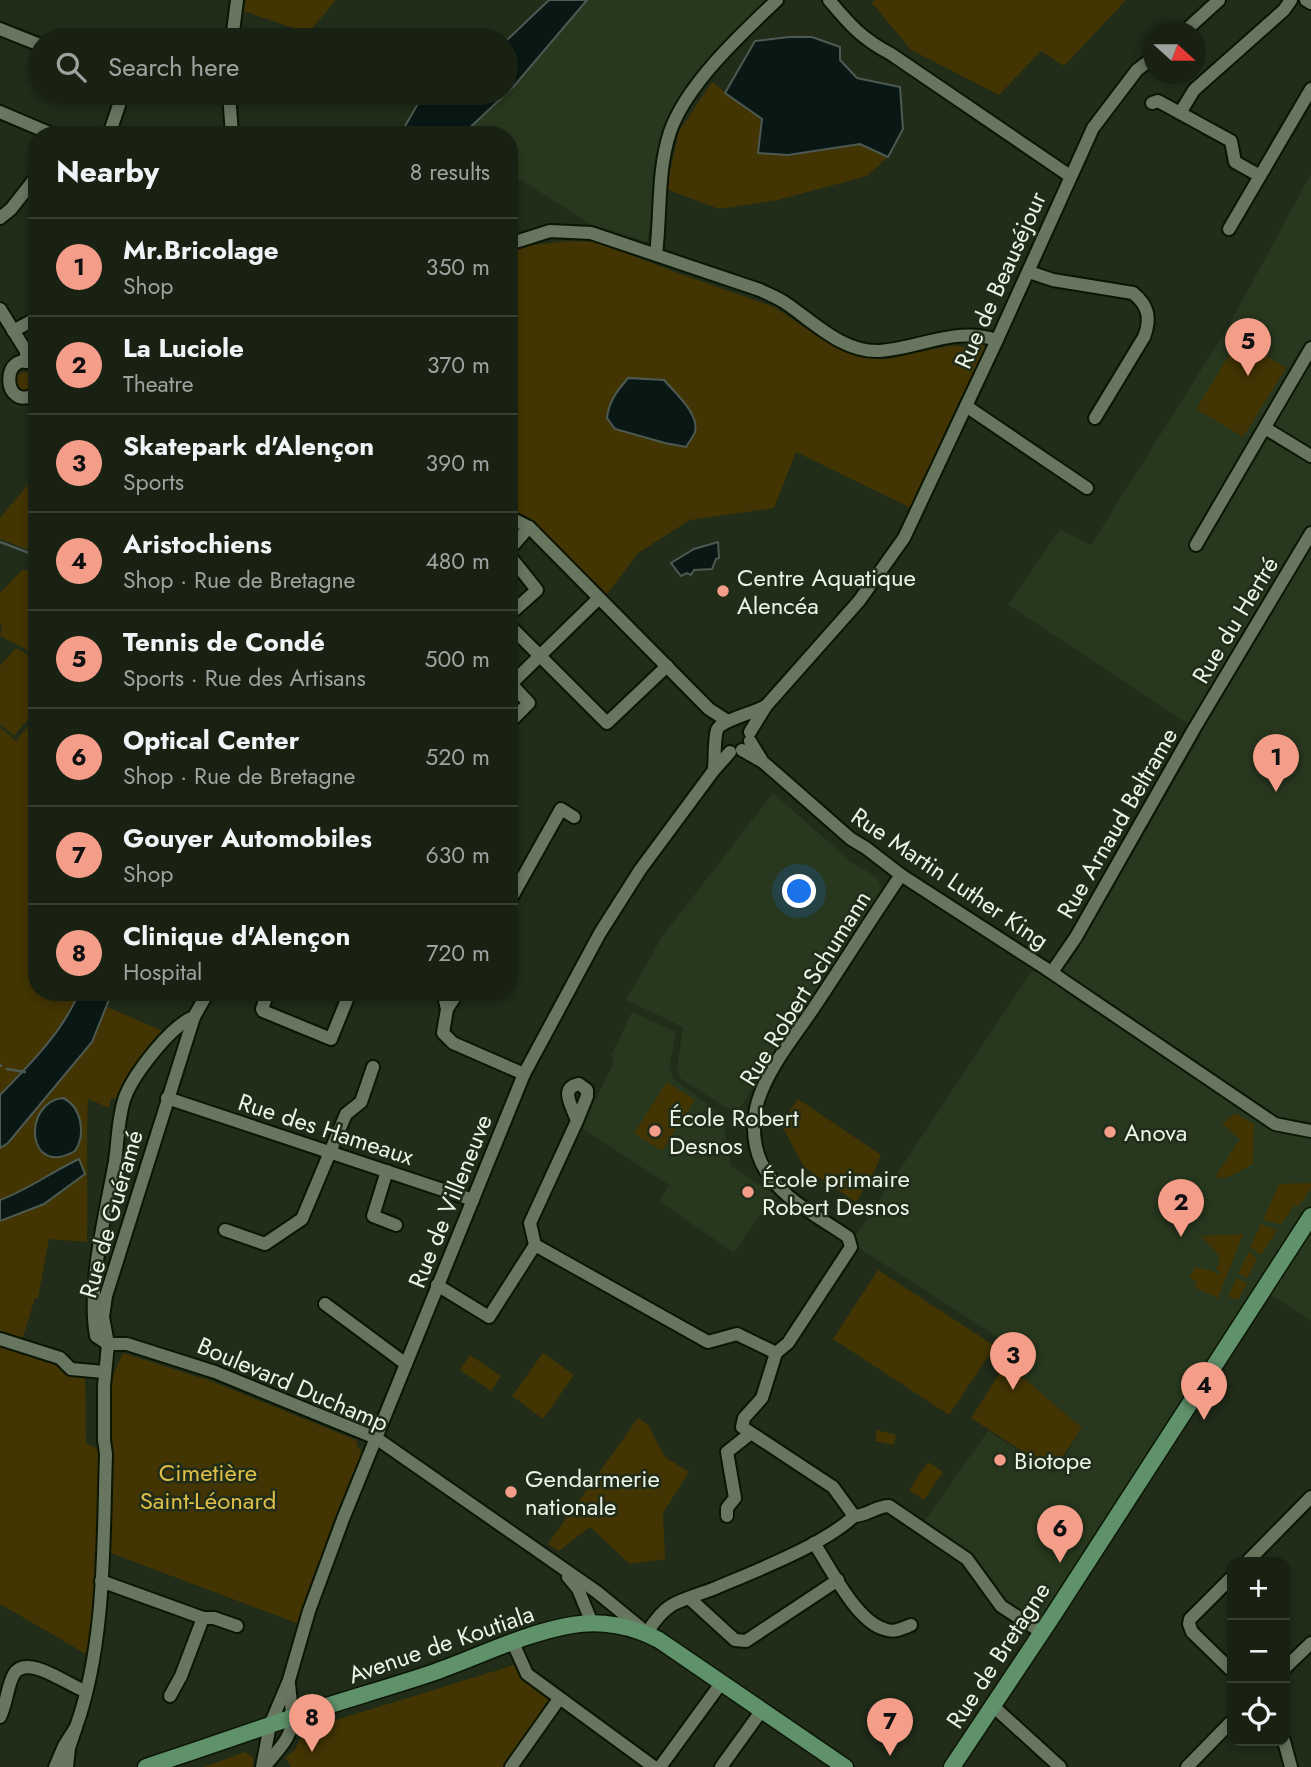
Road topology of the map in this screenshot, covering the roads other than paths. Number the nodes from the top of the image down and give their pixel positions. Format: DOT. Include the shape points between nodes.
graph roads {
  1 [pos="237,0"];
  2 [pos="777,0"];
  3 [pos="829,0"];
  4 [pos="1219,0"];
  5 [pos="1291,0"];
  6 [pos="1306,0"];
  7 [pos="1311,4"];
  8 [pos="1196,21"];
  9 [pos="234,28"];
  10 [pos="0,30"];
  11 [pos="28,40"];
  12 [pos="1143,65"];
  13 [pos="1311,89"];
  14 [pos="1152,103"];
  15 [pos="119,105"];
  16 [pos="230,105"];
  17 [pos="0,112"];
  18 [pos="1180,113"];
  19 [pos="33,126"];
  20 [pos="112,126"];
  21 [pos="231,126"];
  22 [pos="1070,176"];
  23 [pos="1260,176"];
  24 [pos="28,187"];
  25 [pos="0,218"];
  26 [pos="1229,229"];
  27 [pos="518,241"];
  28 [pos="656,254"];
  29 [pos="1029,272"];
  30 [pos="0,309"];
  31 [pos="28,323"];
  32 [pos="13,331"];
  33 [pos="997,340"];
  34 [pos="1311,348"];
  35 [pos="28,356"];
  36 [pos="28,364"];
  37 [pos="5,393"];
  38 [pos="28,396"];
  39 [pos="966,406"];
  40 [pos="1095,418"];
  41 [pos="1265,428"];
  42 [pos="1311,456"];
  43 [pos="1087,488"];
  44 [pos="518,522"];
  45 [pos="529,527"];
  46 [pos="1311,533"];
  47 [pos="518,541"];
  48 [pos="1196,545"];
  49 [pos="518,565"];
  50 [pos="598,599"];
  51 [pos="518,607"];
  52 [pos="518,634"];
  53 [pos="540,656"];
  54 [pos="667,666"];
  55 [pos="518,677"];
  56 [pos="518,693"];
  57 [pos="766,706"];
  58 [pos="518,714"];
  59 [pos="725,727"];
  60 [pos="1194,729"];
  61 [pos="743,744"];
  62 [pos="714,769"];
  63 [pos="574,817"];
  64 [pos="899,878"];
  65 [pos="518,886"];
  66 [pos="1052,972"];
  67 [pos="203,1001"];
  68 [pos="265,1001"];
  69 [pos="346,1001"];
  70 [pos="445,1001"];
  71 [pos="452,1001"];
  72 [pos="447,1009"];
  73 [pos="194,1017"];
  74 [pos="373,1067"];
  75 [pos="524,1074"];
  76 [pos="167,1098"];
  77 [pos="577,1121"];
  78 [pos="1311,1131"];
  79 [pos="329,1153"];
  80 [pos="387,1171"];
  81 [pos="472,1200"];
  82 [pos="1311,1216"];
  83 [pos="396,1225"];
  84 [pos="225,1230"];
  85 [pos="535,1245"];
  86 [pos="438,1285"];
  87 [pos="325,1304"];
  88 [pos="0,1339"];
  89 [pos="108,1343"];
  90 [pos="776,1353"];
  91 [pos="405,1364"];
  92 [pos="104,1372"];
  93 [pos="751,1433"];
  94 [pos="376,1438"];
  95 [pos="1311,1497"];
  96 [pos="727,1516"];
  97 [pos="854,1516"];
  98 [pos="814,1543"];
  99 [pos="1252,1557"];
  100 [pos="553,1562"];
  101 [pos="838,1580"];
  102 [pos="101,1581"];
  103 [pos="1227,1582"];
  104 [pos="597,1592"];
  105 [pos="689,1598"];
  106 [pos="203,1618"];
  107 [pos="592,1623"];
  108 [pos="911,1625"];
  109 [pos="237,1626"];
  110 [pos="1041,1632"];
  111 [pos="648,1633"];
  112 [pos="513,1643"];
  113 [pos="1311,1643"];
  114 [pos="1290,1663"];
  115 [pos="1227,1666"];
  116 [pos="289,1680"];
  117 [pos="722,1682"];
  118 [pos="85,1691"];
  119 [pos="170,1696"];
  120 [pos="559,1699"];
  121 [pos="993,1706"];
  122 [pos="762,1710"];
  123 [pos="0,1717"];
  124 [pos="292,1717"];
  125 [pos="270,1725"];
  126 [pos="1227,1726"];
  127 [pos="76,1727"];
  128 [pos="1285,1746"];
  129 [pos="55,1767"];
  130 [pos="67,1767"];
  131 [pos="146,1767"];
  132 [pos="263,1767"];
  133 [pos="511,1767"];
  134 [pos="654,1767"];
  135 [pos="660,1767"];
  136 [pos="721,1767"];
  137 [pos="845,1767"];
  138 [pos="952,1767"];
  139 [pos="1060,1767"];
  140 [pos="1187,1767"];
  141 [pos="1291,1767"];
  1 -- 9 [label="street"];
  2 -- 28 [label="street" via="694,87 670,132 660,188"];
  3 -- 22 [label="street" via="868,42"];
  4 -- 8 [label="street"];
  5 -- 18 [label="street" via="1194,90"];
  6 -- 7 [label="street"];
  10 -- 11 [label="street"];
  12 -- 22 [label="street, Rue de Beauséjour" via="1098,120"];
  13 -- 23 [label="street"];
  14 -- 18 [label="street" via="1158,101"];
  15 -- 20 [label="street"];
  16 -- 21 [label="street"];
  17 -- 19 [label="street"];
  18 -- 23 [label="street" via="1231,141 1236,162"];
  22 -- 29 [label="street, Rue de Beauséjour"];
  23 -- 26 [label="street"];
  24 -- 25 [label="street"];
  27 -- 28 [label="street" via="550,232 591,233"];
  28 -- 33 [label="street" via="760,290 853,347 878,351 955,335 979,334"];
  29 -- 33 [label="street, Rue de Beauséjour"];
  29 -- 40 [label="street" via="1133,293 1148,313 1144,337"];
  30 -- 32 [label="street"];
  31 -- 32 [label="street"];
  32 -- 35 [label="street"];
  33 -- 39 [label="street, Rue de Beauséjour"];
  34 -- 41 [label="street"];
  36 -- 37 [label="street" via="14,366"];
  37 -- 38 [label="street"];
  39 -- 43 [label="street"];
  39 -- 57 [label="street, Rue de Beauséjour" via="906,535 859,601"];
  41 -- 42 [label="street"];
  41 -- 48 [label="street"];
  44 -- 45 [label="street"];
  45 -- 47 [label="street"];
  45 -- 50 [label="street"];
  46 -- 60 [label="street, Rue du Hertré"];
  49 -- 51 [label="street" via="537,590"];
  50 -- 53 [label="street"];
  50 -- 54 [label="street"];
  52 -- 53 [label="street"];
  53 -- 54 [label="street" via="607,723"];
  53 -- 55 [label="street"];
  54 -- 59 [label="street"];
  56 -- 58 [label="street" via="529,703"];
  57 -- 59 [label="street"];
  57 -- 61 [label="street"];
  59 -- 61 [label="street" via="746,724"];
  59 -- 61 [label="street" via="724,750"];
  59 -- 62 [label="street"];
  60 -- 66 [label="street, Rue Arnaud Beltrame"];
  61 -- 62 [label="street, Rue de Villeneuve"];
  61 -- 64 [label="street, Rue Martin Luther King"];
  62 -- 75 [label="street, Rue de Villeneuve" via="600,933"];
  63 -- 65 [label="street" via="561,808"];
  64 -- 66 [label="street, Rue Martin Luther King"];
  64 -- 90 [label="street, Rue Robert Schumann" via="784,1053 758,1104 753,1124 755,1146 774,1183 851,1243 788,1342"];
  66 -- 78 [label="street, Rue Martin Luther King" via="1275,1124"];
  67 -- 73 [label="street, Rue de Guéramé"];
  68 -- 69 [label="street" via="263,1012 331,1039"];
  70 -- 72 [label="street"];
  71 -- 72 [label="street"];
  72 -- 75 [label="street" via="443,1033 453,1043"];
  73 -- 76 [label="street, Rue de Guéramé"];
  73 -- 89 [label="street" via="184,1020 148,1059 125,1097 95,1282 93,1322 96,1336"];
  74 -- 79 [label="street" via="361,1102 346,1114"];
  75 -- 81 [label="street, Rue de Villeneuve"];
  76 -- 79 [label="street, Rue des Hameaux"];
  76 -- 89 [label="street, Rue de Guéramé" via="106,1296 103,1317"];
  77 -- 85 [label="street" via="530,1223"];
  79 -- 80 [label="street, Rue des Hameaux"];
  79 -- 84 [label="street" via="302,1219 265,1244"];
  80 -- 81 [label="street, Rue des Hameaux"];
  80 -- 83 [label="street" via="373,1216"];
  81 -- 86 [label="street, Rue de Villeneuve"];
  82 -- 110 [label="main road, Rue de Bretagne"];
  85 -- 86 [label="street" via="489,1317"];
  85 -- 90 [label="street" via="708,1342 737,1334"];
  86 -- 91 [label="street, Rue de Villeneuve"];
  87 -- 91 [label="street"];
  88 -- 92 [label="street" via="60,1358 71,1369"];
  89 -- 92 [label="street, Rue de Guéramé"];
  89 -- 94 [label="street, Boulevard Duchamp" via="127,1344 215,1373"];
  90 -- 93 [label="street" via="762,1398 744,1418 742,1427"];
  91 -- 94 [label="street, Rue de Villeneuve"];
  92 -- 102 [label="street, Rue de Guéramé"];
  93 -- 96 [label="street" via="727,1452 735,1498"];
  93 -- 97 [label="street" via="832,1487"];
  94 -- 100 [label="street, Boulevard Duchamp"];
  94 -- 116 [label="street, Rue de Villeneuve" via="309,1611"];
  95 -- 99 [label="street"];
  97 -- 98 [label="street"];
  97 -- 110 [label="street" via="889,1506 967,1559 1001,1606"];
  98 -- 101 [label="street"];
  98 -- 105 [label="street"];
  100 -- 104 [label="street, Boulevard Duchamp"];
  100 -- 107 [label="street, Boulevard Duchamp" via="578,1590"];
  101 -- 105 [label="street" via="746,1641 735,1640"];
  101 -- 108 [label="street" via="871,1623 897,1631"];
  102 -- 106 [label="street"];
  102 -- 118 [label="street, Rue de Guéramé"];
  103 -- 115 [label="street" via="1189,1624"];
  104 -- 107 [label="street"];
  104 -- 111 [label="street, Boulevard Duchamp"];
  105 -- 111 [label="street" via="665,1610"];
  106 -- 109 [label="street"];
  106 -- 119 [label="street"];
  107 -- 111 [label="main road, Boulevard Duchamp"];
  107 -- 112 [label="main road, Avenue de Koutiala"];
  110 -- 121 [label="main road, Rue de Bretagne"];
  111 -- 117 [label="main road, Boulevard Duchamp"];
  112 -- 120 [label="street" via="527,1674"];
  112 -- 124 [label="main road, Avenue de Koutiala"];
  113 -- 114 [label="street"];
  116 -- 124 [label="street"];
  116 -- 125 [label="street"];
  117 -- 122 [label="main road, Boulevard Duchamp"];
  117 -- 135 [label="street"];
  118 -- 123 [label="street" via="26,1666 13,1675"];
  118 -- 127 [label="street, Rue de Guéramé"];
  120 -- 133 [label="street"];
  120 -- 134 [label="street"];
  121 -- 138 [label="main road, Rue de Bretagne"];
  121 -- 139 [label="street"];
  122 -- 136 [label="street"];
  122 -- 137 [label="main road, Boulevard Duchamp"];
  124 -- 125 [label="main road, Avenue de Koutiala"];
  124 -- 132 [label="street" via="288,1739"];
  125 -- 131 [label="main road, Avenue de Koutiala"];
  125 -- 132 [label="street"];
  126 -- 140 [label="street"];
  127 -- 129 [label="street, Rue de Guéramé"];
  127 -- 130 [label="street, Rue de Guéramé"];
  128 -- 141 [label="street"];
}
